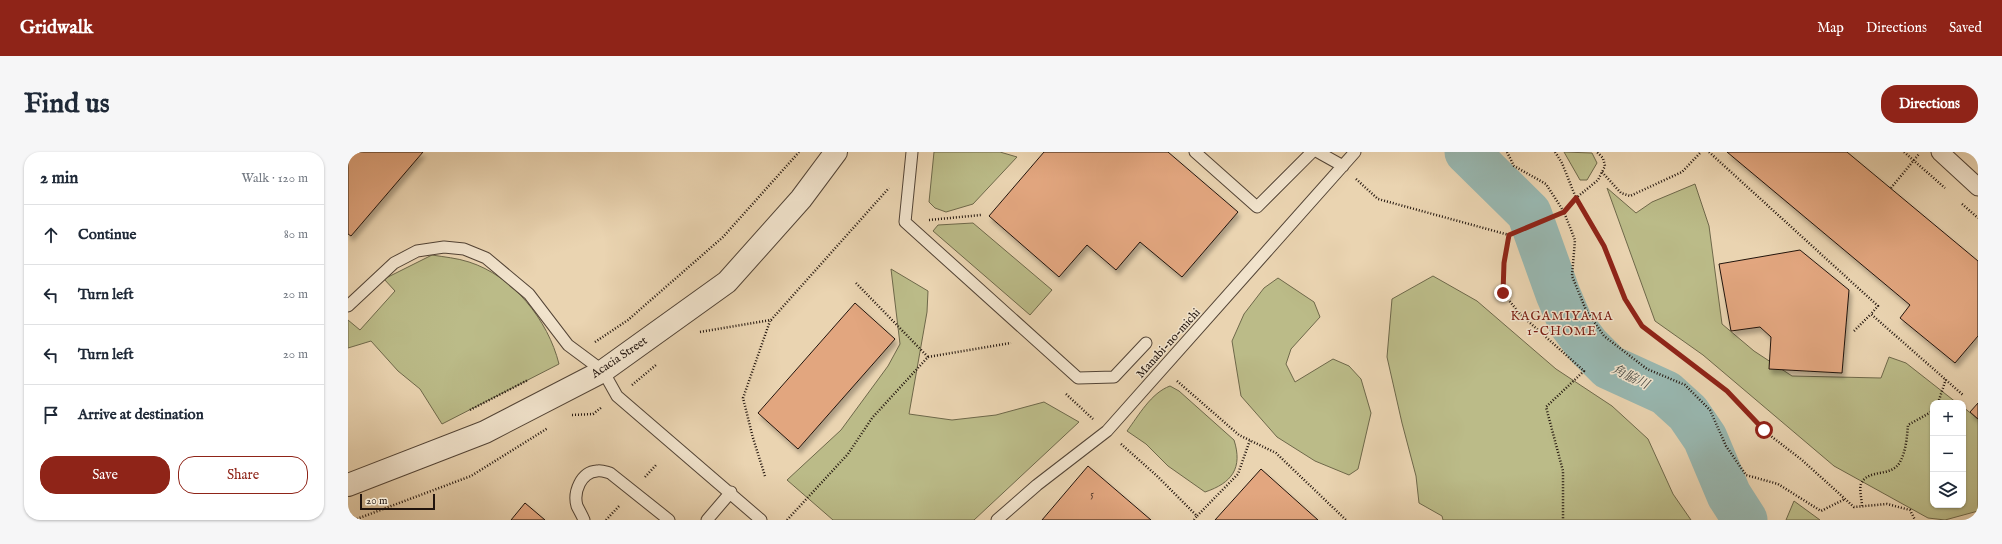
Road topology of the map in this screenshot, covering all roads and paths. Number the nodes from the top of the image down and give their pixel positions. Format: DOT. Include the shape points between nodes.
graph roads {
  1 [pos="799,152"];
  2 [pos="836,152"];
  3 [pos="912,152"];
  4 [pos="1194,152"];
  5 [pos="1312,152"];
  6 [pos="1318,152"];
  7 [pos="1355,152"];
  8 [pos="1507,152"];
  9 [pos="1554,152"];
  10 [pos="1597,152"];
  11 [pos="1701,152"];
  12 [pos="1709,152"];
  13 [pos="1904,152"];
  14 [pos="1921,152"];
  15 [pos="1940,152"];
  16 [pos="1914,160"];
  17 [pos="1343,166"];
  18 [pos="1602,172"];
  19 [pos="1978,187"];
  20 [pos="1890,188"];
  21 [pos="1949,192"];
  22 [pos="1576,198"];
  23 [pos="1960,202"];
  24 [pos="1564,212"];
  25 [pos="981,215"];
  26 [pos="1978,218"];
  27 [pos="905,222"];
  28 [pos="1509,235"];
  29 [pos="856,283"];
  30 [pos="348,306"];
  31 [pos="1871,314"];
  32 [pos="771,320"];
  33 [pos="1854,331"];
  34 [pos="1146,343"];
  35 [pos="1017,348"];
  36 [pos="579,352"];
  37 [pos="928,357"];
  38 [pos="1162,369"];
  39 [pos="603,371"];
  40 [pos="535,377"];
  41 [pos="1946,379"];
  42 [pos="1062,390"];
  43 [pos="1963,395"];
  44 [pos="1939,400"];
  45 [pos="468,411"];
  46 [pos="1930,412"];
  47 [pos="1107,432"];
  48 [pos="1250,440"];
  49 [pos="765,476"];
  50 [pos="348,486"];
  51 [pos="731,492"];
  52 [pos="1845,499"];
  53 [pos="1862,506"];
  54 [pos="1197,516"];
  55 [pos="584,520"];
  56 [pos="669,520"];
  57 [pos="707,520"];
  58 [pos="761,520"];
  59 [pos="787,520"];
  60 [pos="997,520"];
  61 [pos="1194,520"];
  62 [pos="1346,520"];
  63 [pos="1563,520"];
  64 [pos="1916,520"];
  1 -- 36 [label="path" via="723,237 628,320"];
  2 -- 39 [label="street, Acacia Street" via="801,199 727,282"];
  3 -- 27 [label="lane"];
  4 -- 5 [label="lane" via="1257,207"];
  6 -- 17 [label="lane"];
  7 -- 17 [label="lane, Manabi-no-michi"];
  8 -- 24 [label="path" via="1514,166 1546,184"];
  9 -- 22 [label="path" via="1562,163"];
  10 -- 18 [label="path" via="1603,158 1605,166"];
  11 -- 18 [label="path" via="1682,172 1630,196 1618,190"];
  12 -- 31 [label="path" via="1878,306"];
  13 -- 16 [label="path"];
  14 -- 16 [label="path"];
  15 -- 19 [label="street"];
  16 -- 20 [label="path"];
  16 -- 21 [label="path"];
  17 -- 28 [label="path" via="1378,200"];
  17 -- 38 [label="lane, Manabi-no-michi"];
  18 -- 22 [label="path" via="1598,180"];
  22 -- 24 [label="path"];
  22 -- 52 [label="path" via="1604,246 1625,299 1642,326 1727,391 1764,430"];
  23 -- 26 [label="path"];
  24 -- 28 [label="path"];
  24 -- 52 [label="path" via="1575,240 1572,276 1586,310 1604,336 1646,369 1685,385 1710,410 1726,446 1746,475 1778,484 1821,511"];
  25 -- 27 [label="path"];
  27 -- 34 [label="lane" via="1078,378 1114,377"];
  28 -- 63 [label="path" via="1504,263 1503,293 1520,314 1584,371 1546,407 1563,471"];
  29 -- 37 [label="path"];
  30 -- 36 [label="lane" via="394,263 418,251 444,247 464,249 486,258 529,294 568,345"];
  31 -- 33 [label="path"];
  31 -- 41 [label="path"];
  32 -- 49 [label="path" via="743,398"];
  35 -- 37 [label="path" via="1012,343"];
  36 -- 39 [label="lane"];
  37 -- 59 [label="path" via="872,418 848,454"];
  38 -- 47 [label="lane, Manabi-no-michi"];
  38 -- 48 [label="path" via="1239,435"];
  39 -- 50 [label="street, Acacia Street" via="485,432"];
  39 -- 51 [label="lane" via="617,396"];
  40 -- 45 [label="path"];
  41 -- 43 [label="path"];
  41 -- 44 [label="path"];
  42 -- 47 [label="path"];
  46 -- 53 [label="path" via="1908,425 1900,463 1890,472 1866,478 1861,485"];
  47 -- 54 [label="path"];
  47 -- 60 [label="lane, Manabi-no-michi" via="1037,485"];
  48 -- 54 [label="path" via="1238,474"];
  48 -- 62 [label="path" via="1276,454"];
  51 -- 57 [label="lane"];
  51 -- 58 [label="lane"];
  52 -- 53 [label="path" via="1854,507"];
  53 -- 64 [label="path" via="1887,504 1910,510"];
  54 -- 61 [label="path"];
  55 -- 56 [label="lane" via="577,506 576,493 580,482 589,473 598,470 610,473"];
}
